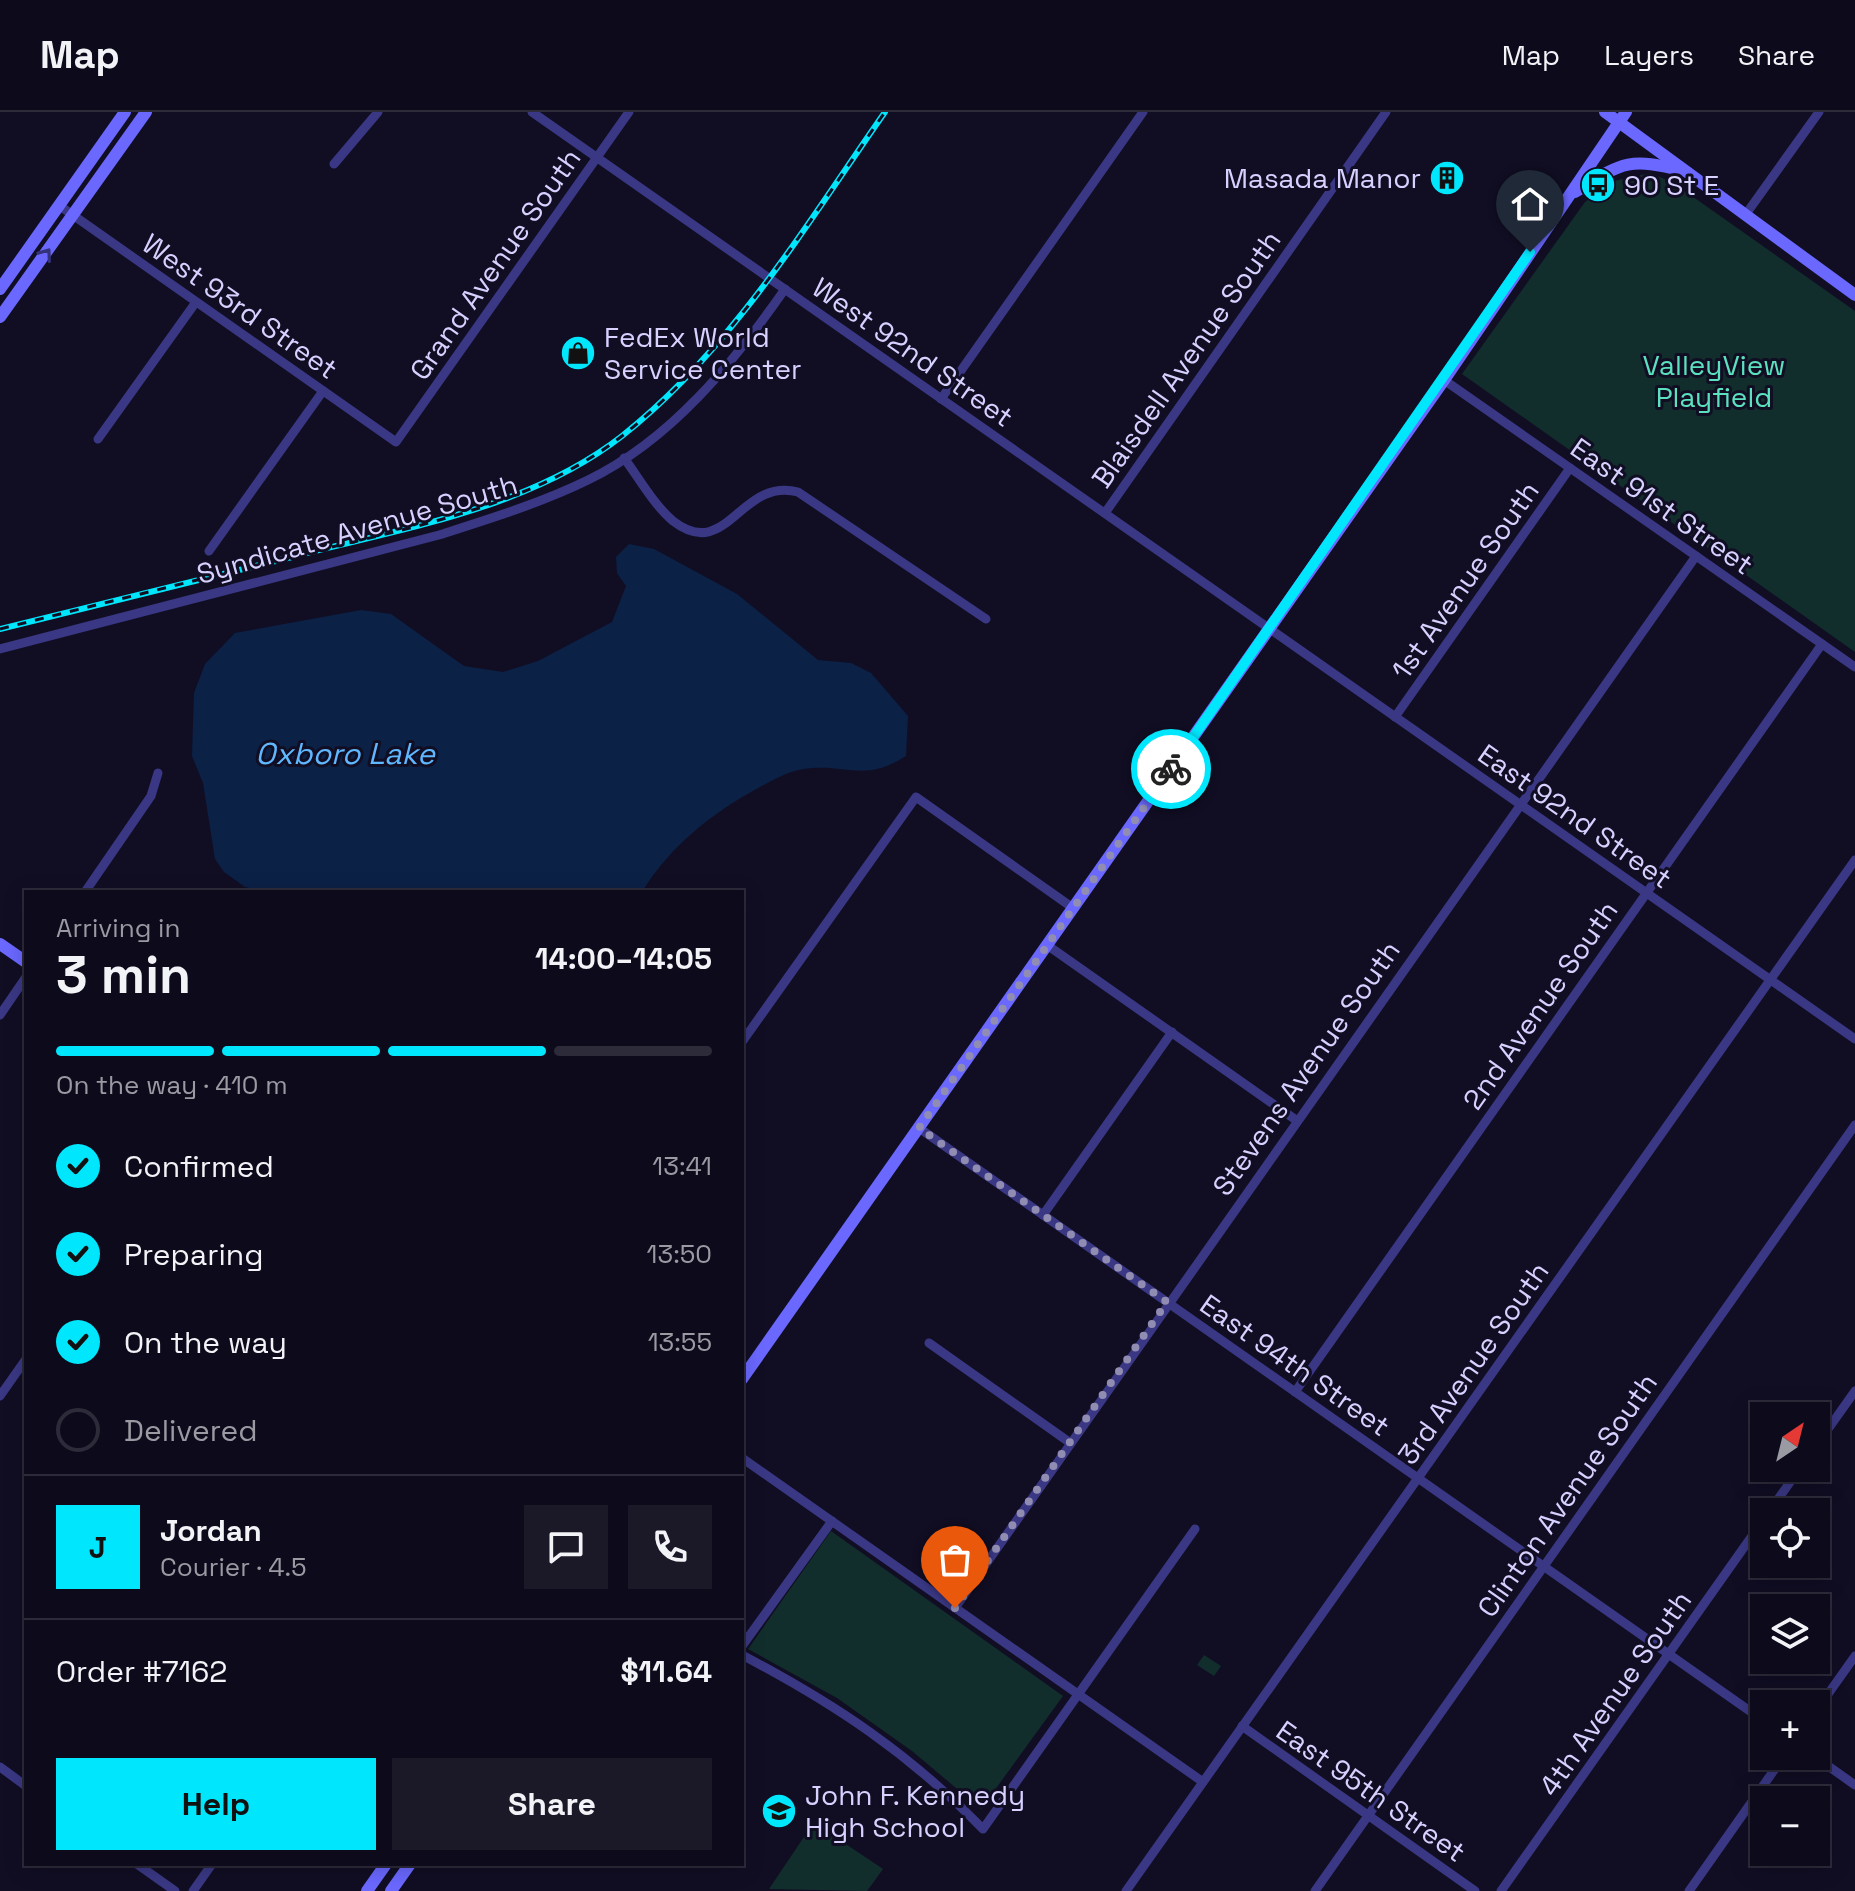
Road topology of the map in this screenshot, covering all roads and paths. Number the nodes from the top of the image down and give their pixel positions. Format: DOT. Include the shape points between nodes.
graph roads {
  1 [pos="125,112"];
  2 [pos="146,112"];
  3 [pos="378,112"];
  4 [pos="532,112"];
  5 [pos="629,112"];
  6 [pos="1143,112"];
  7 [pos="1386,112"];
  8 [pos="1605,112"];
  9 [pos="1819,112"];
  10 [pos="1622,117"];
  11 [pos="597,158"];
  12 [pos="334,164"];
  13 [pos="1690,172"];
  14 [pos="1569,196"];
  15 [pos="60,206"];
  16 [pos="1746,214"];
  17 [pos="74,215"];
  18 [pos="0,289"];
  19 [pos="785,289"];
  20 [pos="1855,295"];
  21 [pos="196,302"];
  22 [pos="0,317"];
  23 [pos="1444,380"];
  24 [pos="323,391"];
  25 [pos="941,399"];
  26 [pos="98,439"];
  27 [pos="396,442"];
  28 [pos="624,458"];
  29 [pos="1570,468"];
  30 [pos="1105,513"];
  31 [pos="209,551"];
  32 [pos="1696,556"];
  33 [pos="986,619"];
  34 [pos="1270,628"];
  35 [pos="1822,644"];
  36 [pos="3,648"];
  37 [pos="1855,667"];
  38 [pos="1395,717"];
  39 [pos="158,773"];
  40 [pos="1520,805"];
  41 [pos="1855,860"];
  42 [pos="86,890"];
  43 [pos="1647,893"];
  44 [pos="1073,908"];
  45 [pos="0,944"];
  46 [pos="1047,945"];
  47 [pos="24,961"];
  48 [pos="24,980"];
  49 [pos="1770,980"];
  50 [pos="0,1015"];
  51 [pos="1172,1032"];
  52 [pos="744,1039"];
  53 [pos="1855,1039"];
  54 [pos="1296,1120"];
  55 [pos="1855,1125"];
  56 [pos="919,1128"];
  57 [pos="1043,1215"];
  58 [pos="1167,1302"];
  59 [pos="929,1343"];
  60 [pos="24,1362"];
  61 [pos="747,1370"];
  62 [pos="1855,1391"];
  63 [pos="1295,1392"];
  64 [pos="0,1396"];
  65 [pos="1830,1426"];
  66 [pos="1069,1442"];
  67 [pos="744,1459"];
  68 [pos="1419,1478"];
  69 [pos="832,1521"];
  70 [pos="1195,1529"];
  71 [pos="1750,1539"];
  72 [pos="1544,1566"];
  73 [pos="955,1608"];
  74 [pos="744,1643"];
  75 [pos="1669,1654"];
  76 [pos="744,1656"];
  77 [pos="1855,1656"];
  78 [pos="1830,1691"];
  79 [pos="1078,1695"];
  80 [pos="1750,1711"];
  81 [pos="1242,1726"];
  82 [pos="0,1767"];
  83 [pos="1830,1767"];
  84 [pos="1774,1770"];
  85 [pos="1203,1782"];
  86 [pos="24,1785"];
  87 [pos="1855,1785"];
  88 [pos="1368,1815"];
  89 [pos="140,1866"];
  90 [pos="211,1866"];
  91 [pos="385,1866"];
  92 [pos="409,1866"];
  93 [pos="175,1891"];
  94 [pos="193,1891"];
  95 [pos="367,1891"];
  96 [pos="391,1891"];
  97 [pos="1126,1891"];
  98 [pos="1315,1891"];
  99 [pos="1475,1891"];
  100 [pos="1501,1891"];
  101 [pos="1689,1891"];
  1 -- 15 [label="main road"];
  2 -- 17 [label="main road"];
  3 -- 12 [label="street"];
  4 -- 11 [label="street, West 92nd Street"];
  5 -- 11 [label="street, Grand Avenue South"];
  6 -- 25 [label="street"];
  7 -- 30 [label="street, Blaisdell Avenue South"];
  8 -- 10 [label="main road"];
  9 -- 16 [label="street"];
  10 -- 13 [label="main road"];
  10 -- 14 [label="main road"];
  11 -- 19 [label="street, West 92nd Street"];
  11 -- 27 [label="street, Grand Avenue South"];
  13 -- 14 [label="main road" via="1635,161"];
  13 -- 16 [label="main road"];
  14 -- 23 [label="main road"];
  15 -- 17 [label="street, West 93rd Street"];
  15 -- 18 [label="main road"];
  16 -- 20 [label="main road"];
  17 -- 21 [label="street, West 93rd Street"];
  22 -- 17 [label="main road, one-way"];
  19 -- 25 [label="street, West 92nd Street"];
  19 -- 28 [label="street, Syndicate Avenue South" via="724,370"];
  21 -- 24 [label="street, West 93rd Street"];
  21 -- 26 [label="street"];
  23 -- 29 [label="street, East 91st Street"];
  23 -- 34 [label="main road"];
  24 -- 27 [label="street, West 93rd Street"];
  24 -- 31 [label="street"];
  25 -- 30 [label="street, West 92nd Street"];
  28 -- 33 [label="street" via="672,520 696,530 722,527 761,493 786,488 798,492"];
  28 -- 36 [label="street, Syndicate Avenue South" via="589,480 439,535"];
  29 -- 32 [label="street, East 91st Street"];
  29 -- 38 [label="street, 1st Avenue South"];
  30 -- 34 [label="street, West 92nd Street"];
  32 -- 35 [label="street, East 91st Street"];
  32 -- 40 [label="street, Stevens Avenue South"];
  34 -- 38 [label="street, East 92nd Street"];
  34 -- 44 [label="main road"];
  35 -- 37 [label="street, East 91st Street"];
  35 -- 43 [label="street, 2nd Avenue South"];
  38 -- 40 [label="street, East 92nd Street"];
  39 -- 42 [label="street" via="151,796"];
  40 -- 43 [label="street, East 92nd Street"];
  40 -- 54 [label="street, Stevens Avenue South"];
  41 -- 49 [label="street, 3rd Avenue South"];
  43 -- 49 [label="street, East 92nd Street"];
  43 -- 63 [label="street, 2nd Avenue South"];
  44 -- 46 [label="main road"];
  44 -- 52 [label="street" via="916,797"];
  45 -- 47 [label="main road"];
  46 -- 51 [label="street"];
  46 -- 56 [label="main road"];
  48 -- 50 [label="street"];
  49 -- 53 [label="street, East 92nd Street"];
  49 -- 68 [label="street, 3rd Avenue South"];
  51 -- 54 [label="street"];
  51 -- 57 [label="street"];
  54 -- 58 [label="street, Stevens Avenue South"];
  55 -- 72 [label="street, Clinton Avenue South"];
  56 -- 57 [label="street, East 94th Street"];
  56 -- 61 [label="main road"];
  57 -- 58 [label="street, East 94th Street"];
  58 -- 63 [label="street, East 94th Street"];
  58 -- 66 [label="street, Stevens Avenue South"];
  59 -- 66 [label="street"];
  60 -- 64 [label="street"];
  62 -- 65 [label="street"];
  63 -- 68 [label="street, East 94th Street"];
  66 -- 73 [label="street, Stevens Avenue South"];
  67 -- 69 [label="street"];
  68 -- 72 [label="street, East 94th Street"];
  68 -- 81 [label="street, 3rd Avenue South"];
  69 -- 73 [label="street"];
  69 -- 74 [label="street"];
  70 -- 79 [label="street"];
  71 -- 75 [label="street, 4th Avenue South"];
  72 -- 75 [label="street, East 94th Street"];
  72 -- 88 [label="street, Clinton Avenue South"];
  73 -- 79 [label="street"];
  75 -- 80 [label="street, East 94th Street"];
  75 -- 100 [label="street, 4th Avenue South"];
  76 -- 79 [label="street" via="869,1728 983,1829"];
  77 -- 78 [label="street"];
  79 -- 85 [label="street"];
  81 -- 85 [label="street, 3rd Avenue South"];
  81 -- 88 [label="street, East 95th Street"];
  82 -- 86 [label="street"];
  83 -- 87 [label="street"];
  84 -- 101 [label="street"];
  85 -- 97 [label="street, 3rd Avenue South"];
  88 -- 98 [label="street, Clinton Avenue South"];
  88 -- 99 [label="street, East 95th Street"];
  89 -- 93 [label="street"];
  90 -- 94 [label="street"];
  91 -- 95 [label="main road"];
  92 -- 96 [label="main road"];
}
